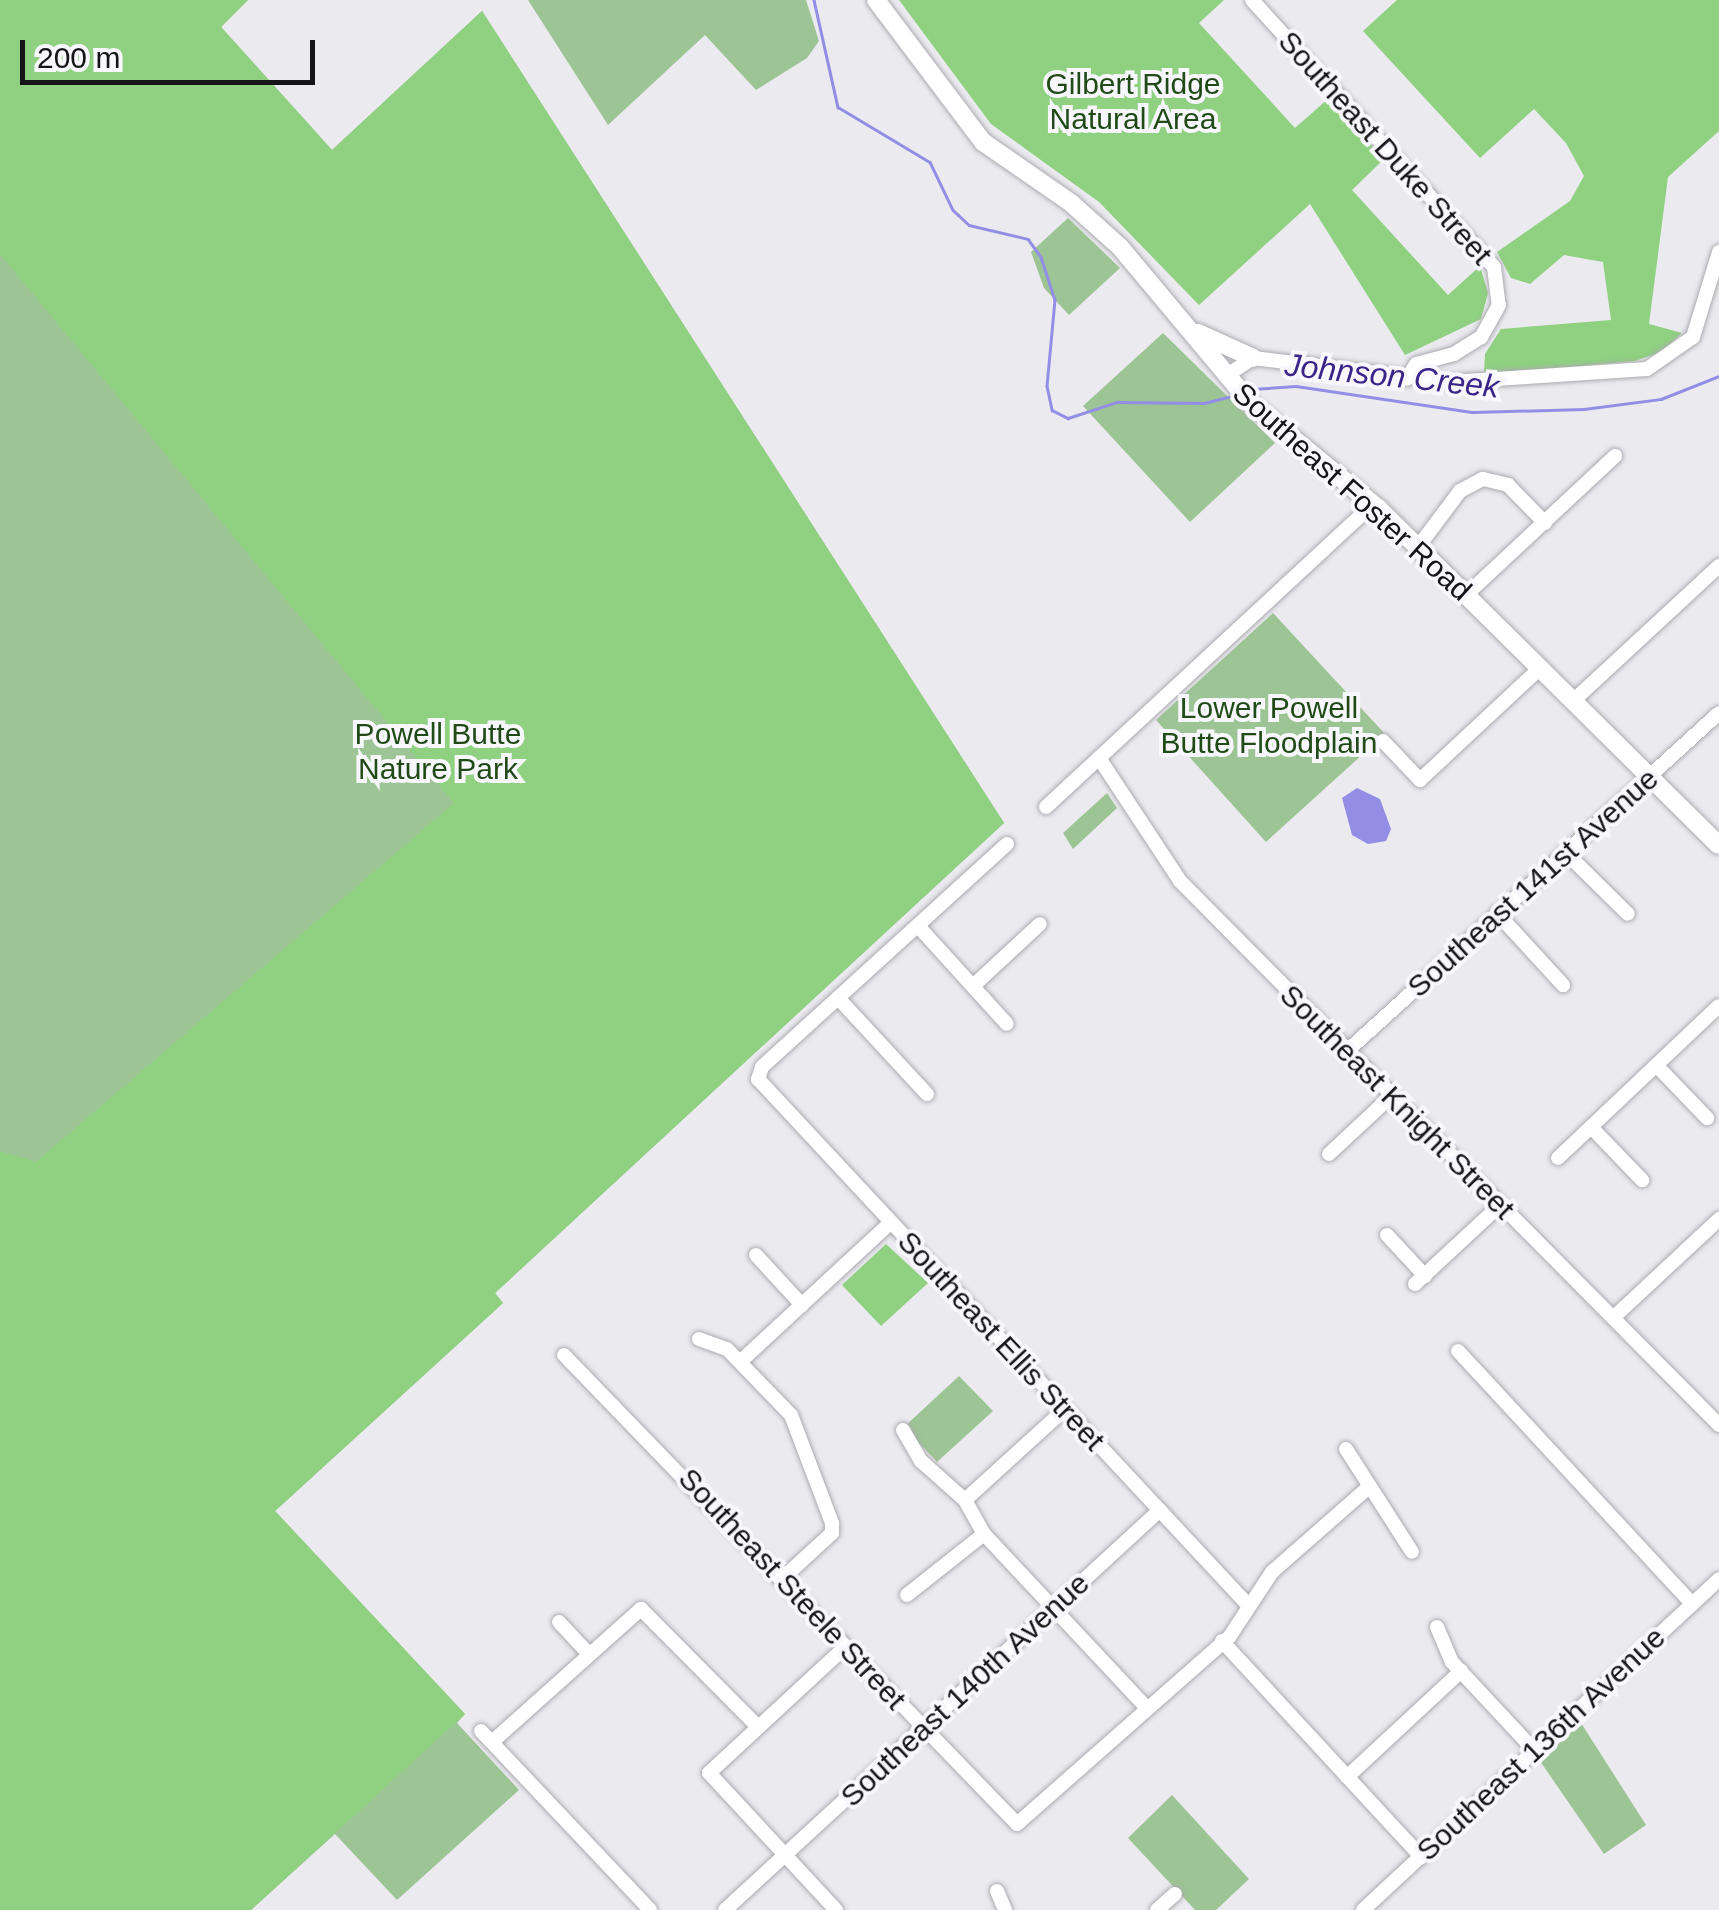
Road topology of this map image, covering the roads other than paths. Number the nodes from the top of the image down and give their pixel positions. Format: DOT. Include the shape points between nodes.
graph roads {
  1 [pos="876,0"];
  2 [pos="1252,0"];
  3 [pos="1719,252"];
  4 [pos="1188,328"];
  5 [pos="1252,358"];
  6 [pos="1228,379"];
  7 [pos="1407,379"];
  8 [pos="1615,456"];
  9 [pos="1374,504"];
  10 [pos="1545,523"];
  11 [pos="1418,547"];
  12 [pos="1719,566"];
  13 [pos="1466,595"];
  14 [pos="1540,668"];
  15 [pos="1573,700"];
  16 [pos="1719,713"];
  17 [pos="1384,741"];
  18 [pos="1099,758"];
  19 [pos="1646,774"];
  20 [pos="1046,807"];
  21 [pos="1007,844"];
  22 [pos="1719,846"];
  23 [pos="1565,852"];
  24 [pos="1498,913"];
  25 [pos="1628,914"];
  26 [pos="1040,924"];
  27 [pos="918,926"];
  28 [pos="1563,984"];
  29 [pos="972,986"];
  30 [pos="838,998"];
  31 [pos="1719,1006"];
  32 [pos="1007,1024"];
  33 [pos="1345,1053"];
  34 [pos="1656,1065"];
  35 [pos="926,1094"];
  36 [pos="1389,1098"];
  37 [pos="1707,1118"];
  38 [pos="1591,1127"];
  39 [pos="1329,1154"];
  40 [pos="1558,1158"];
  41 [pos="1642,1180"];
  42 [pos="1500,1204"];
  43 [pos="1719,1219"];
  44 [pos="890,1223"];
  45 [pos="1387,1235"];
  46 [pos="756,1254"];
  47 [pos="802,1305"];
  48 [pos="1614,1316"];
  49 [pos="699,1339"];
  50 [pos="1458,1351"];
  51 [pos="564,1355"];
  52 [pos="741,1361"];
  53 [pos="1065,1409"];
  54 [pos="1719,1425"];
  55 [pos="903,1430"];
  56 [pos="1346,1450"];
  57 [pos="1370,1486"];
  58 [pos="965,1500"];
  59 [pos="1160,1510"];
  60 [pos="984,1534"];
  61 [pos="1412,1552"];
  62 [pos="1719,1578"];
  63 [pos="782,1579"];
  64 [pos="908,1595"];
  65 [pos="1247,1604"];
  66 [pos="1692,1604"];
  67 [pos="1056,1607"];
  68 [pos="558,1622"];
  69 [pos="1437,1627"];
  70 [pos="1222,1641"];
  71 [pos="845,1647"];
  72 [pos="588,1654"];
  73 [pos="1461,1671"];
  74 [pos="1147,1708"];
  75 [pos="758,1727"];
  76 [pos="924,1730"];
  77 [pos="1534,1751"];
  78 [pos="1347,1777"];
  79 [pos="785,1855"];
  80 [pos="1421,1857"];
  81 [pos="997,1891"];
  82 [pos="1175,1894"];
  83 [pos="650,1910"];
  84 [pos="725,1910"];
  85 [pos="836,1910"];
  86 [pos="1005,1910"];
  87 [pos="1157,1910"];
  88 [pos="1363,1910"];
  1 -- 4 [label="main road, Southeast Foster Road" via="983,142 1087,216 1153,281"];
  2 -- 7 [label="street, Southeast Duke Street" via="1486,253 1500,282 1498,305 1474,344 1422,360"];
  3 -- 7 [label="street" via="1693,337 1647,369 1522,380"];
  4 -- 5 [label="main road"];
  4 -- 6 [label="main road, Southeast Foster Road"];
  5 -- 6 [label="street"];
  5 -- 7 [label="street"];
  6 -- 9 [label="main road, Southeast Foster Road"];
  8 -- 10 [label="street"];
  9 -- 11 [label="main road, Southeast Foster Road"];
  9 -- 18 [label="street"];
  10 -- 11 [label="street" via="1508,485 1482,479 1460,490"];
  10 -- 13 [label="street"];
  11 -- 13 [label="main road, Southeast Foster Road"];
  12 -- 15 [label="street"];
  13 -- 14 [label="main road, Southeast Foster Road"];
  14 -- 15 [label="main road, Southeast Foster Road"];
  14 -- 17 [label="street" via="1420,780"];
  15 -- 19 [label="main road, Southeast Foster Road"];
  16 -- 19 [label="street, Southeast 141st Avenue"];
  18 -- 20 [label="street"];
  18 -- 33 [label="street, Southeast Knight Street" via="1180,881"];
  19 -- 22 [label="main road, Southeast Foster Road"];
  19 -- 23 [label="street, Southeast 141st Avenue"];
  21 -- 27 [label="street"];
  23 -- 24 [label="street, Southeast 141st Avenue"];
  23 -- 25 [label="street"];
  24 -- 28 [label="street"];
  24 -- 33 [label="street, Southeast 141st Avenue"];
  26 -- 29 [label="street"];
  27 -- 29 [label="street"];
  27 -- 30 [label="street"];
  29 -- 32 [label="street"];
  30 -- 35 [label="street"];
  30 -- 44 [label="street, Southeast Ellis Street" via="757,1076"];
  31 -- 34 [label="street"];
  33 -- 36 [label="street, Southeast Knight Street"];
  34 -- 37 [label="street"];
  34 -- 38 [label="street"];
  36 -- 39 [label="street"];
  36 -- 42 [label="street, Southeast Knight Street"];
  38 -- 40 [label="street"];
  38 -- 41 [label="street"];
  42 -- 45 [label="street" via="1420,1280"];
  42 -- 48 [label="street, Southeast Knight Street"];
  43 -- 48 [label="street"];
  44 -- 47 [label="street"];
  44 -- 53 [label="street, Southeast Ellis Street"];
  46 -- 47 [label="street"];
  47 -- 52 [label="street"];
  48 -- 54 [label="street, Southeast Knight Street"];
  49 -- 52 [label="street"];
  50 -- 66 [label="street"];
  51 -- 63 [label="street, Southeast Steele Street"];
  52 -- 63 [label="street" via="796,1424 832,1532"];
  53 -- 58 [label="street"];
  53 -- 59 [label="street, Southeast Ellis Street"];
  55 -- 58 [label="street" via="921,1462"];
  56 -- 57 [label="street"];
  57 -- 61 [label="street"];
  57 -- 65 [label="street" via="1272,1572"];
  58 -- 60 [label="street"];
  59 -- 65 [label="street, Southeast Ellis Street"];
  59 -- 67 [label="street, Southeast 140th Avenue"];
  60 -- 64 [label="street"];
  60 -- 67 [label="street"];
  62 -- 66 [label="street, Southeast 136th Avenue"];
  63 -- 71 [label="street, Southeast Steele Street"];
  65 -- 70 [label="street"];
  66 -- 77 [label="street, Southeast 136th Avenue"];
  67 -- 74 [label="street"];
  67 -- 76 [label="street, Southeast 140th Avenue"];
  68 -- 72 [label="street"];
  69 -- 73 [label="street"];
  70 -- 74 [label="street"];
  70 -- 78 [label="street"];
  71 -- 75 [label="street"];
  71 -- 76 [label="street, Southeast Steele Street"];
  72 -- 75 [label="street" via="643,1609"];
  72 -- 83 [label="street" via="486,1737"];
  73 -- 77 [label="street"];
  73 -- 78 [label="street"];
  74 -- 76 [label="street, Southeast Steele Street" via="1017,1824"];
  75 -- 79 [label="street" via="710,1773"];
  76 -- 79 [label="street, Southeast 140th Avenue"];
  77 -- 80 [label="street, Southeast 136th Avenue"];
  78 -- 80 [label="street"];
  79 -- 84 [label="street, Southeast 140th Avenue"];
  79 -- 85 [label="street"];
  80 -- 88 [label="street, Southeast 136th Avenue"];
  81 -- 86 [label="street"];
  82 -- 87 [label="street"];
}
